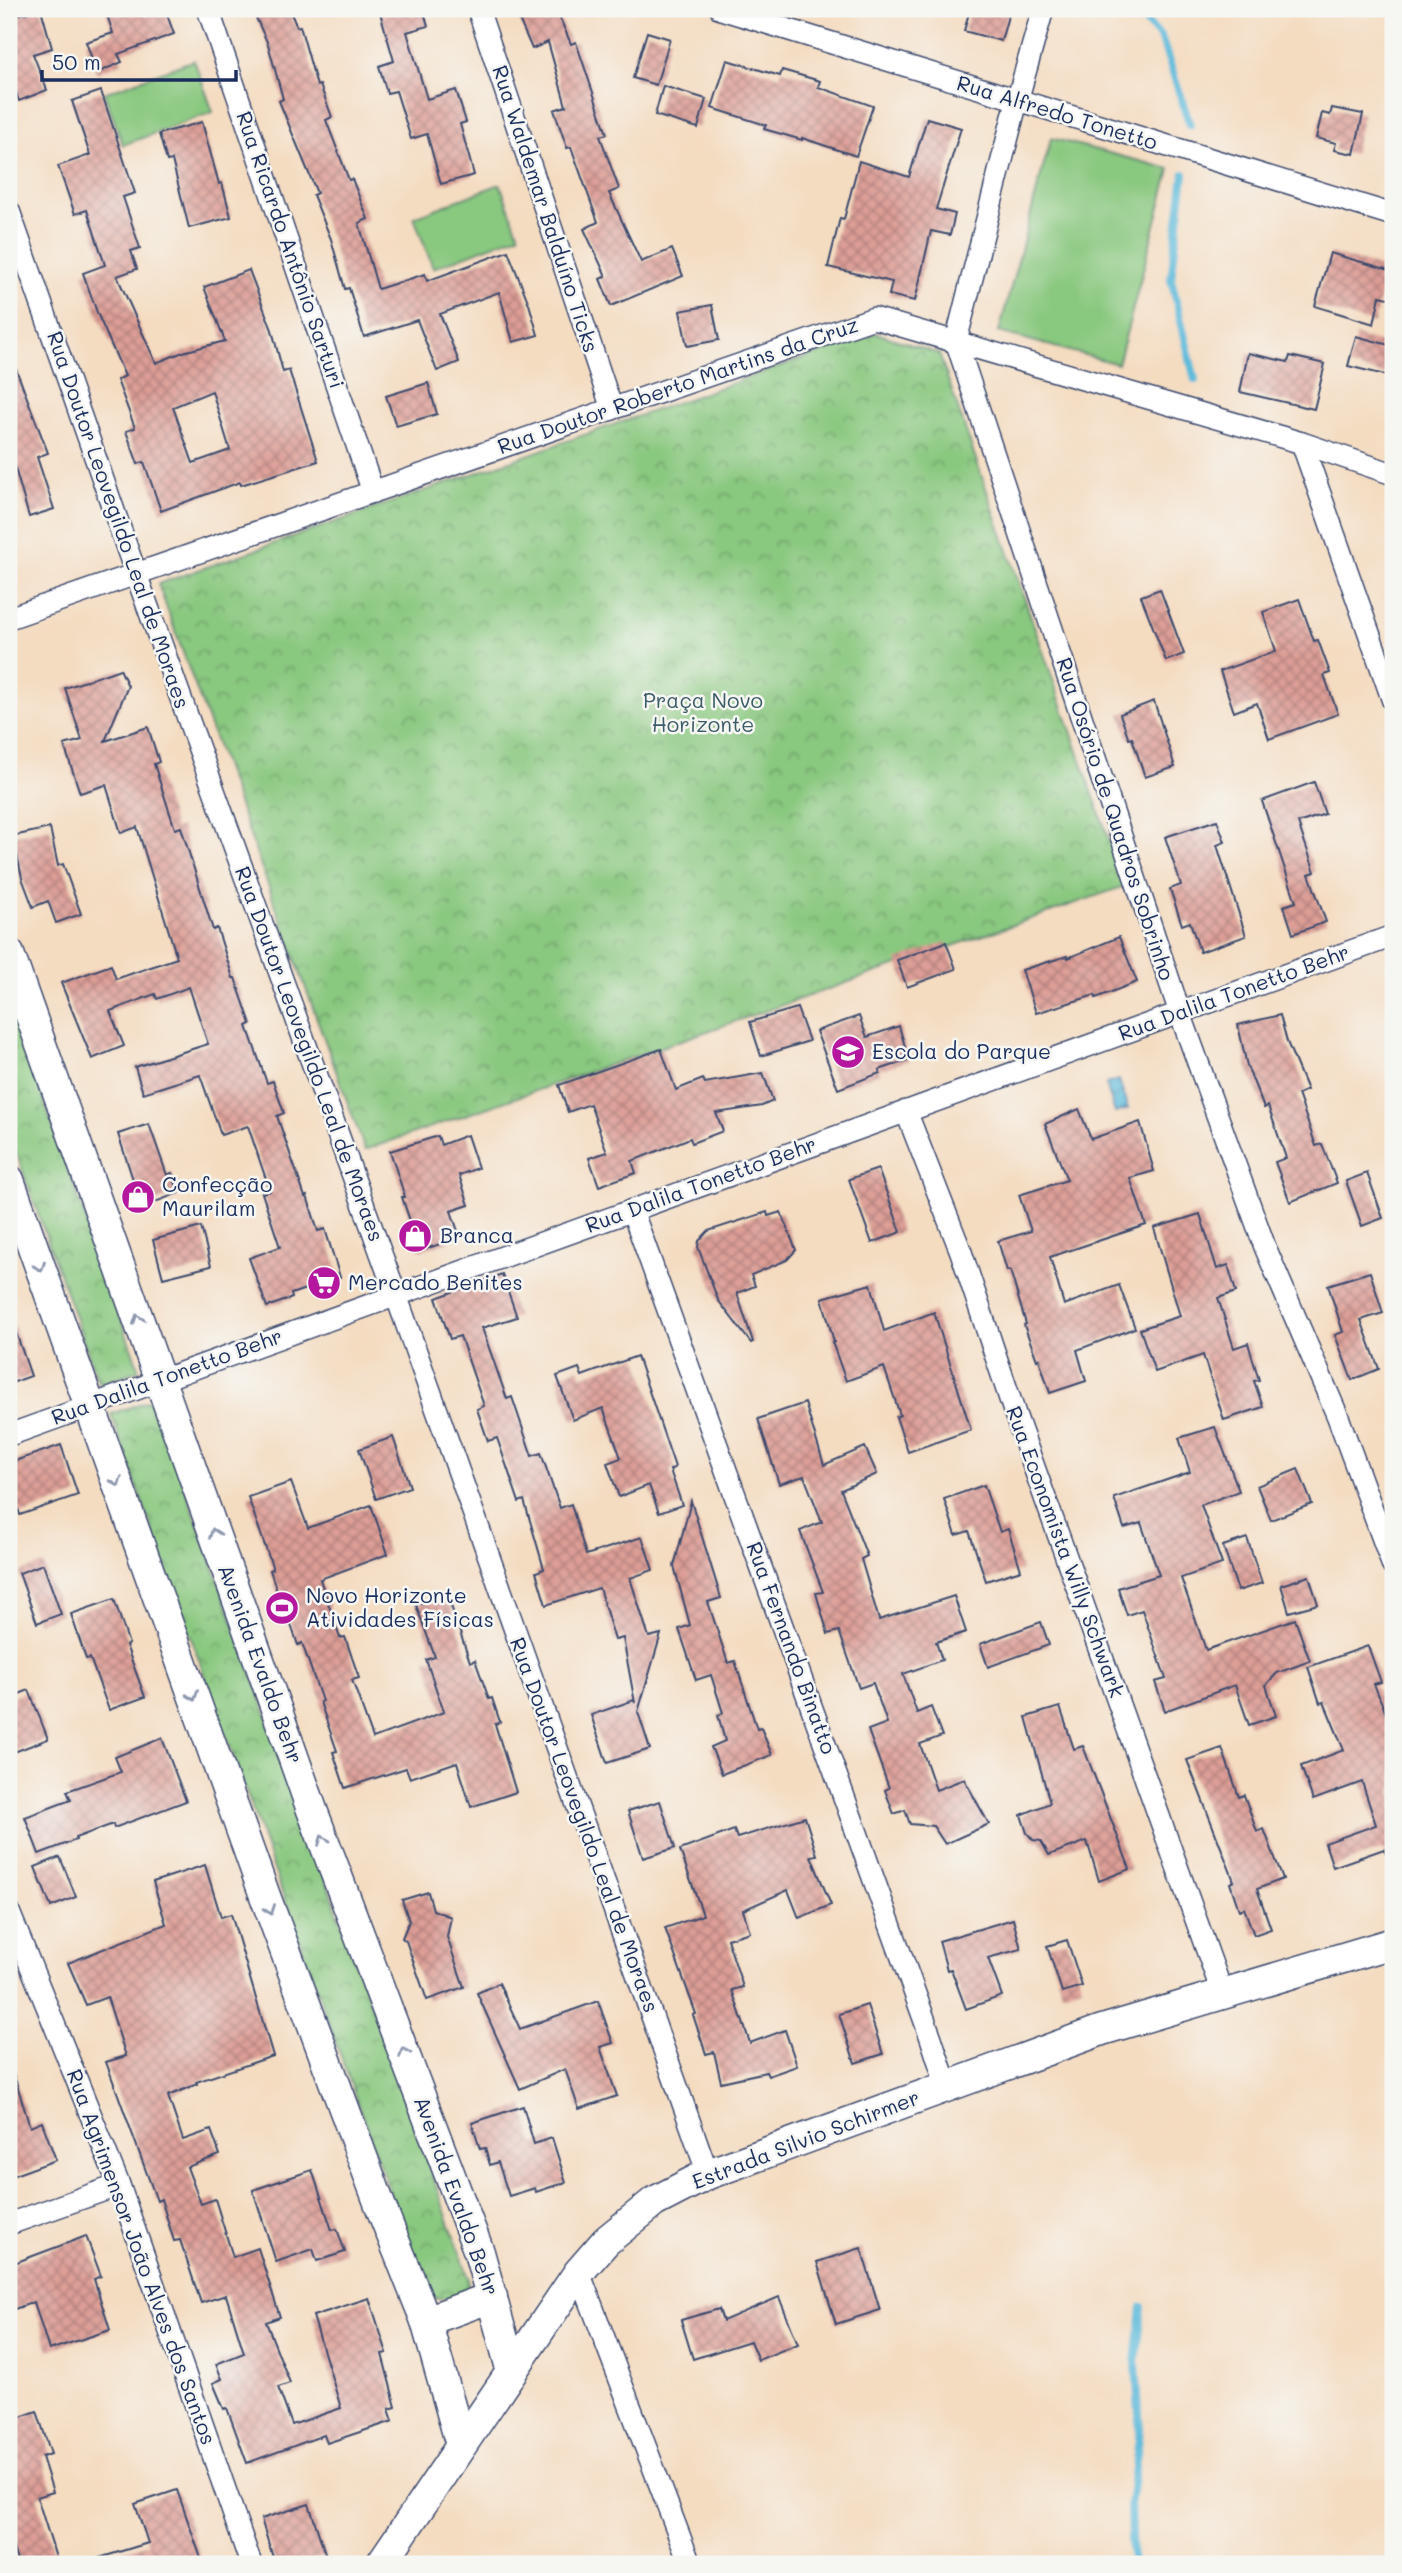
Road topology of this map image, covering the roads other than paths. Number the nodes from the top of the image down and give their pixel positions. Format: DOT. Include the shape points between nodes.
graph roads {
  1 [pos="208,9"];
  2 [pos="478,9"];
  3 [pos="720,9"];
  4 [pos="1043,9"];
  5 [pos="1017,101"];
  6 [pos="9,211"];
  7 [pos="1393,215"];
  8 [pos="956,341"];
  9 [pos="612,409"];
  10 [pos="1302,443"];
  11 [pos="1393,474"];
  12 [pos="373,492"];
  13 [pos="136,574"];
  14 [pos="9,618"];
  15 [pos="1393,701"];
  16 [pos="1393,936"];
  17 [pos="9,954"];
  18 [pos="1180,1013"];
  19 [pos="906,1111"];
  20 [pos="9,1180"];
  21 [pos="632,1210"];
  22 [pos="396,1295"];
  23 [pos="160,1380"];
  24 [pos="89,1404"];
  25 [pos="9,1435"];
  26 [pos="1393,1566"];
  27 [pos="9,1912"];
  28 [pos="1393,1942"];
  29 [pos="1223,1995"];
  30 [pos="947,2087"];
  31 [pos="708,2174"];
  32 [pos="119,2185"];
  33 [pos="9,2224"];
  34 [pos="579,2272"];
  35 [pos="492,2297"];
  36 [pos="426,2321"];
  37 [pos="512,2372"];
  38 [pos="461,2445"];
  39 [pos="251,2564"];
  40 [pos="381,2564"];
  41 [pos="690,2564"];
  1 -- 12 [label="street, Rua Ricardo Antônio Sarturi"];
  2 -- 9 [label="street, Rua Waldemar Balduíno Ticks"];
  3 -- 5 [label="street, Rua Alfredo Tonetto"];
  4 -- 5 [label="street"];
  5 -- 7 [label="street, Rua Alfredo Tonetto"];
  5 -- 8 [label="street"];
  6 -- 13 [label="street, Rua Doutor Leovegildo Leal de Moraes"];
  8 -- 9 [label="street, Rua Doutor Roberto Martins da Cruz" via="874,318"];
  8 -- 10 [label="street, Rua Doutor Roberto Martins da Cruz"];
  8 -- 18 [label="street, Rua Osório de Quadros Sobrinho"];
  9 -- 12 [label="street, Rua Doutor Roberto Martins da Cruz"];
  10 -- 11 [label="street, Rua Doutor Roberto Martins da Cruz"];
  10 -- 15 [label="street"];
  12 -- 13 [label="street, Rua Doutor Roberto Martins da Cruz"];
  13 -- 14 [label="street, Rua Doutor Roberto Martins da Cruz"];
  13 -- 22 [label="street, Rua Doutor Leovegildo Leal de Moraes"];
  16 -- 18 [label="street, Rua Dalila Tonetto Behr"];
  23 -- 17 [label="street, Avenida Evaldo Behr, one-way"];
  18 -- 19 [label="street, Rua Dalila Tonetto Behr"];
  18 -- 26 [label="street, Rua Osório de Quadros Sobrinho" via="1265,1247 1338,1417"];
  19 -- 21 [label="street, Rua Dalila Tonetto Behr"];
  19 -- 29 [label="street, Rua Economista Willy Schwark" via="961,1252"];
  20 -- 24 [label="street, one-way"];
  21 -- 22 [label="street, Rua Dalila Tonetto Behr"];
  21 -- 30 [label="street, Rua Fernando Binatto"];
  22 -- 23 [label="street, Rua Dalila Tonetto Behr"];
  22 -- 31 [label="street, Rua Doutor Leovegildo Leal de Moraes"];
  23 -- 24 [label="street, Rua Dalila Tonetto Behr"];
  35 -- 23 [label="street, Avenida Evaldo Behr, one-way" via="480,2252 312,1810"];
  24 -- 25 [label="street, Rua Dalila Tonetto Behr"];
  24 -- 36 [label="street, one-way" via="279,1935"];
  27 -- 32 [label="street, Rua Agrimensor João Alves dos Santos"];
  28 -- 29 [label="street, Estrada Silvio Schirmer"];
  29 -- 30 [label="street, Estrada Silvio Schirmer" via="1102,2030"];
  30 -- 31 [label="street, Estrada Silvio Schirmer"];
  31 -- 34 [label="street, Estrada Silvio Schirmer" via="654,2202 606,2241"];
  32 -- 33 [label="street"];
  32 -- 39 [label="street, Rua Agrimensor João Alves dos Santos"];
  34 -- 37 [label="street, Estrada Silvio Schirmer"];
  34 -- 41 [label="street"];
  35 -- 36 [label="street"];
  35 -- 37 [label="street, Avenida Evaldo Behr"];
  36 -- 38 [label="street"];
  37 -- 38 [label="street, Estrada Silvio Schirmer"];
  38 -- 40 [label="street, Estrada Silvio Schirmer"];
}
